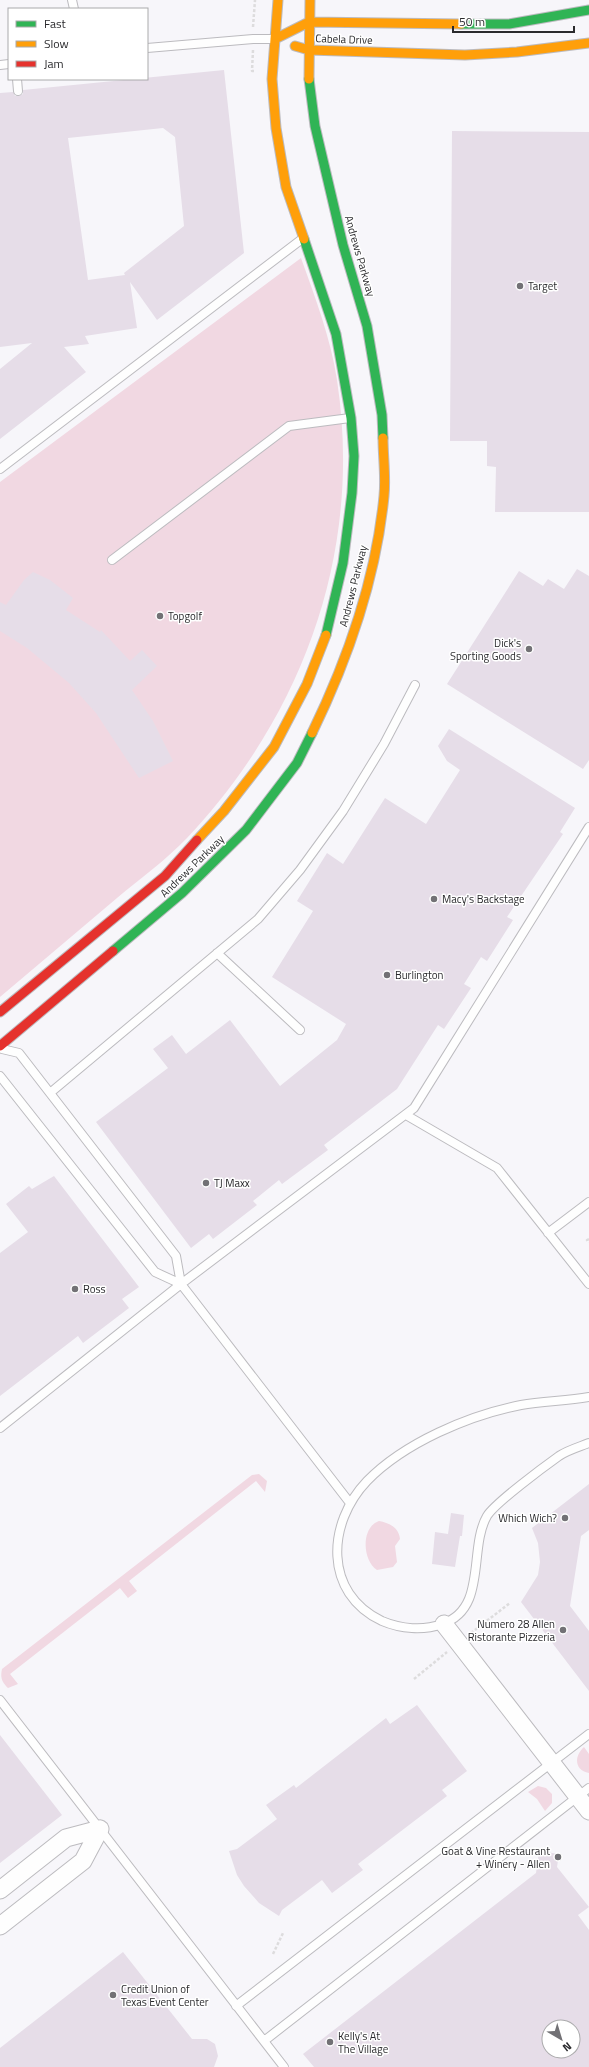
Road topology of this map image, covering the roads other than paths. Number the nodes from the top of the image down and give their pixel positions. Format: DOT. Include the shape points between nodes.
graph roads {
  1 [pos="278,0"];
  2 [pos="310,0"];
  3 [pos="589,10"];
  4 [pos="309,22"];
  5 [pos="275,39"];
  6 [pos="589,43"];
  7 [pos="148,48"];
  8 [pos="309,50"];
  9 [pos="17,80"];
  10 [pos="18,91"];
  11 [pos="304,238"];
  12 [pos="351,418"];
  13 [pos="0,469"];
  14 [pos="112,560"];
  15 [pos="330,645"];
  16 [pos="348,652"];
  17 [pos="415,685"];
  18 [pos="589,828"];
  19 [pos="217,953"];
  20 [pos="0,1012"];
  21 [pos="300,1030"];
  22 [pos="0,1047"];
  23 [pos="0,1076"];
  24 [pos="50,1094"];
  25 [pos="406,1115"];
  26 [pos="589,1202"];
  27 [pos="548,1233"];
  28 [pos="180,1284"];
  29 [pos="589,1284"];
  30 [pos="589,1396"];
  31 [pos="0,1428"];
  32 [pos="589,1443"];
  33 [pos="350,1504"];
  34 [pos="444,1624"];
  35 [pos="0,1700"];
  36 [pos="589,1734"];
  37 [pos="552,1763"];
  38 [pos="583,1792"];
  39 [pos="589,1811"];
  40 [pos="100,1829"];
  41 [pos="0,1890"];
  42 [pos="0,1926"];
  43 [pos="236,2006"];
  44 [pos="264,2041"];
  45 [pos="284,2067"];
  1 -- 5 [label="street, Andrews Parkway"];
  2 -- 4 [label="street, Andrews Parkway"];
  3 -- 4 [label="street, Cabela Drive" via="508,24"];
  4 -- 5 [label="street, Cabela Drive"];
  4 -- 8 [label="street, Andrews Parkway"];
  5 -- 7 [label="lane"];
  5 -- 8 [label="street, Cabela Drive"];
  5 -- 11 [label="street, Andrews Parkway" via="272,79 276,128 286,187"];
  6 -- 8 [label="street, Cabela Drive" via="517,52 465,55"];
  8 -- 16 [label="street, Andrews Parkway" via="315,126 343,245 368,326 382,415 384,495 372,566"];
  9 -- 10 [label="lane"];
  11 -- 12 [label="street, Andrews Parkway" via="336,334"];
  11 -- 13 [label="lane"];
  12 -- 14 [label="lane" via="289,426"];
  12 -- 15 [label="street, Andrews Parkway" via="354,456 343,563"];
  15 -- 16 [label="street"];
  15 -- 20 [label="street, Andrews Parkway" via="274,747 224,812 165,876"];
  16 -- 22 [label="street, Andrews Parkway" via="297,763 246,830 182,893"];
  17 -- 19 [label="lane" via="364,778 320,844 258,919"];
  18 -- 25 [label="lane" via="414,1108"];
  19 -- 21 [label="lane"];
  19 -- 24 [label="lane"];
  22 -- 24 [label="lane" via="19,1053"];
  23 -- 28 [label="lane" via="155,1272"];
  24 -- 28 [label="lane" via="176,1256"];
  25 -- 27 [label="lane" via="497,1168"];
  25 -- 28 [label="lane"];
  26 -- 27 [label="lane"];
  27 -- 29 [label="lane"];
  28 -- 31 [label="lane"];
  28 -- 33 [label="lane"];
  30 -- 33 [label="lane" via="521,1405 480,1415 434,1435 396,1458 368,1480"];
  32 -- 34 [label="lane" via="560,1455 491,1510 481,1531 470,1598 457,1615"];
  33 -- 34 [label="lane" via="340,1523 336,1546 339,1569 349,1592 374,1617 390,1624 427,1628"];
  34 -- 37 [label="street"];
  35 -- 40 [label="lane"];
  36 -- 37 [label="lane"];
  37 -- 38 [label="street"];
  37 -- 43 [label="lane"];
  38 -- 39 [label="street"];
  38 -- 44 [label="lane"];
  40 -- 41 [label="street" via="66,1838"];
  40 -- 42 [label="street" via="82,1861"];
  40 -- 43 [label="lane"];
  43 -- 44 [label="lane"];
  44 -- 45 [label="lane"];
}
